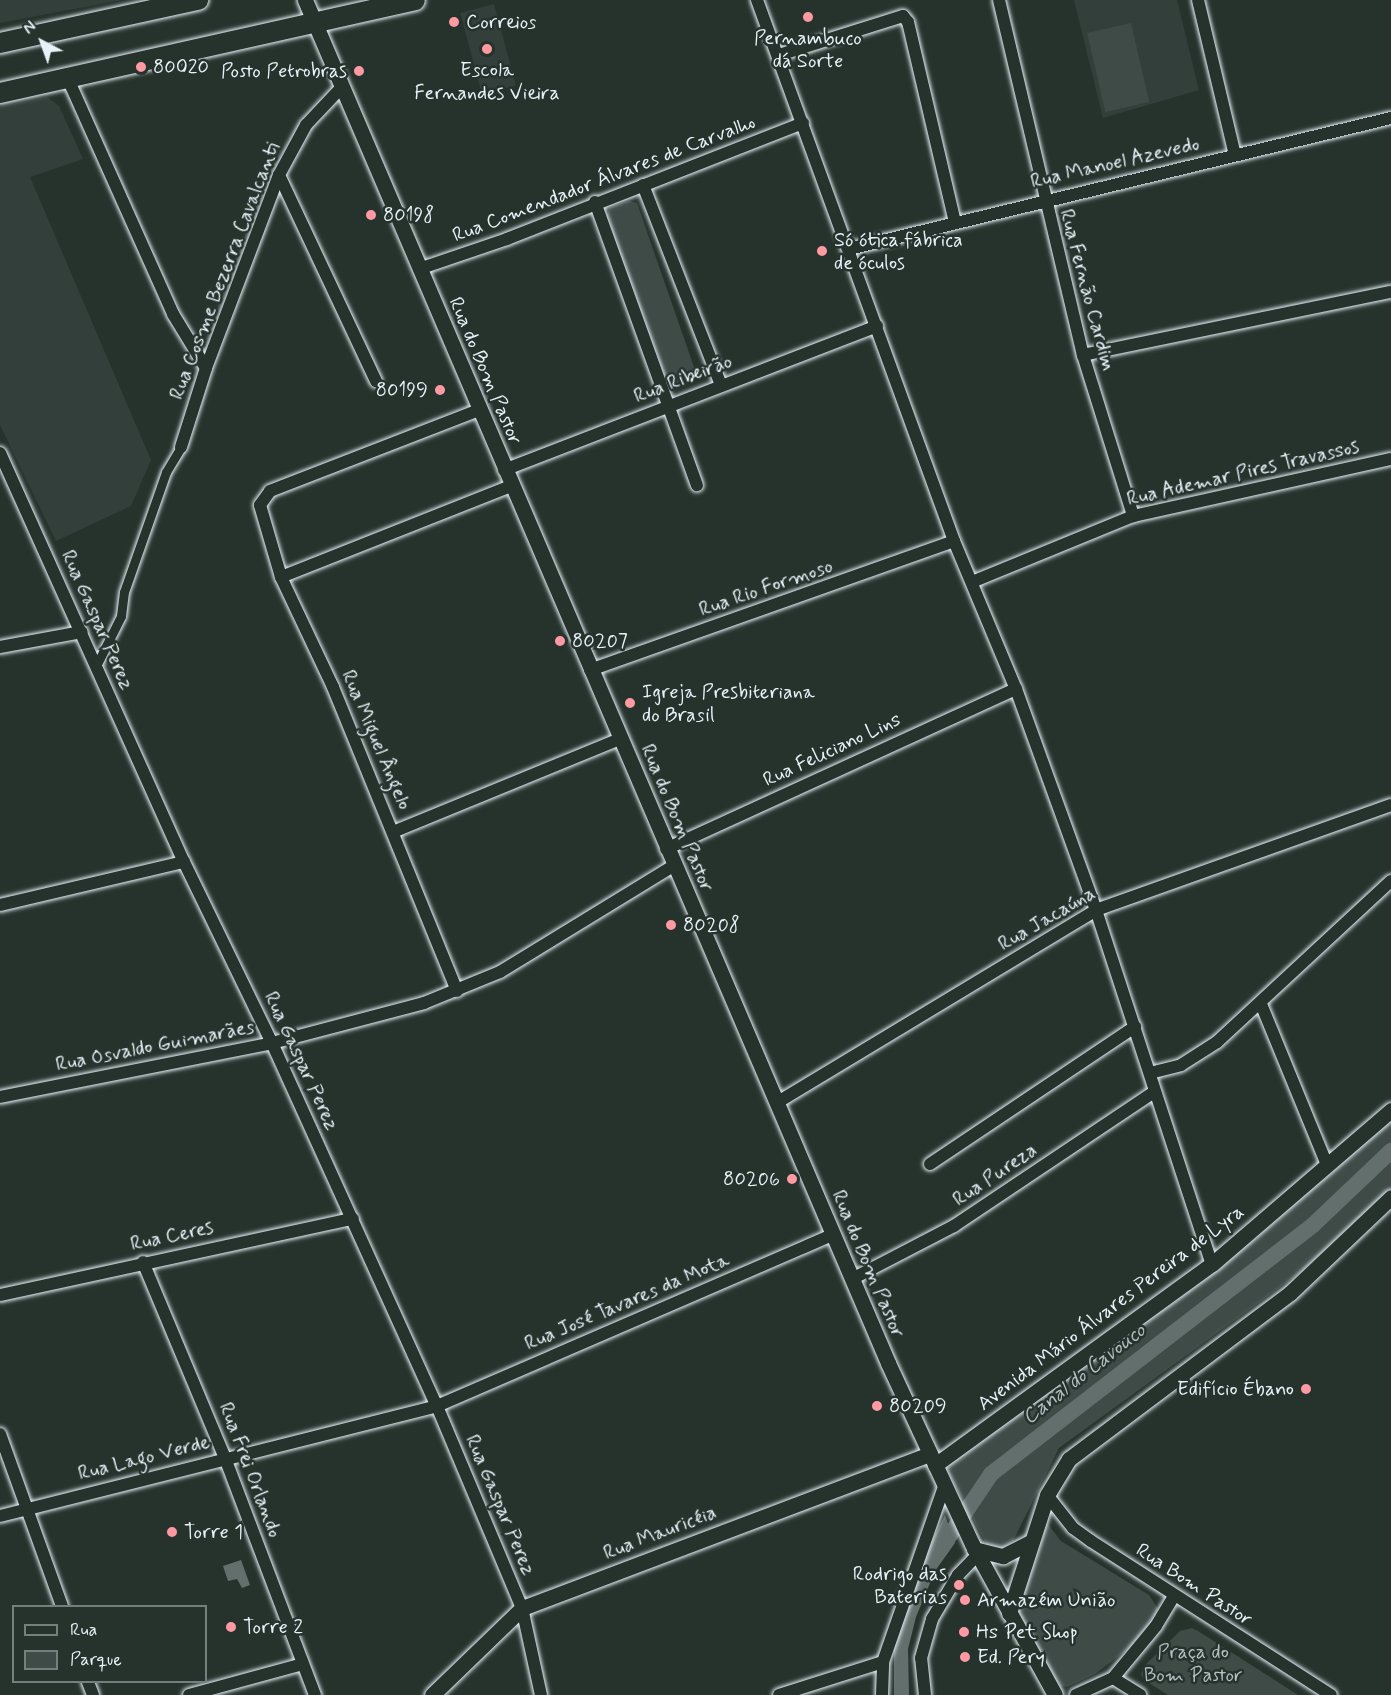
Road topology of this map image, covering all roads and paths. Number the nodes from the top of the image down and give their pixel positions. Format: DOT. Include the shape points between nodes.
graph roads {
  1 [pos="198,0"];
  2 [pos="305,0"];
  3 [pos="415,0"];
  4 [pos="757,0"];
  5 [pos="999,0"];
  6 [pos="1198,0"];
  7 [pos="311,22"];
  8 [pos="0,43"];
  9 [pos="779,55"];
  10 [pos="68,79"];
  11 [pos="340,89"];
  12 [pos="0,93"];
  13 [pos="1391,118"];
  14 [pos="803,123"];
  15 [pos="1235,155"];
  16 [pos="279,175"];
  17 [pos="643,185"];
  18 [pos="1044,200"];
  19 [pos="595,202"];
  20 [pos="956,222"];
  21 [pos="849,249"];
  22 [pos="419,269"];
  23 [pos="1391,292"];
  24 [pos="877,326"];
  25 [pos="1083,355"];
  26 [pos="206,368"];
  27 [pos="376,381"];
  28 [pos="721,385"];
  29 [pos="670,404"];
  30 [pos="479,410"];
  31 [pos="181,447"];
  32 [pos="0,453"];
  33 [pos="1391,459"];
  34 [pos="504,470"];
  35 [pos="697,485"];
  36 [pos="511,486"];
  37 [pos="1132,516"];
  38 [pos="954,541"];
  39 [pos="281,577"];
  40 [pos="972,582"];
  41 [pos="82,632"];
  42 [pos="0,647"];
  43 [pos="96,666"];
  44 [pos="590,670"];
  45 [pos="1016,689"];
  46 [pos="620,739"];
  47 [pos="1391,805"];
  48 [pos="393,832"];
  49 [pos="666,849"];
  50 [pos="184,862"];
  51 [pos="673,866"];
  52 [pos="1391,882"];
  53 [pos="0,905"];
  54 [pos="1096,910"];
  55 [pos="457,991"];
  56 [pos="1261,1004"];
  57 [pos="1135,1026"];
  58 [pos="272,1042"];
  59 [pos="1150,1073"];
  60 [pos="1154,1092"];
  61 [pos="0,1097"];
  62 [pos="778,1102"];
  63 [pos="1391,1110"];
  64 [pos="930,1164"];
  65 [pos="1328,1167"];
  66 [pos="1391,1197"];
  67 [pos="353,1219"];
  68 [pos="833,1236"];
  69 [pos="143,1262"];
  70 [pos="1212,1264"];
  71 [pos="852,1279"];
  72 [pos="0,1295"];
  73 [pos="437,1406"];
  74 [pos="0,1434"];
  75 [pos="225,1458"];
  76 [pos="933,1459"];
  77 [pos="947,1492"];
  78 [pos="1047,1495"];
  79 [pos="27,1508"];
  80 [pos="0,1516"];
  81 [pos="1030,1542"];
  82 [pos="974,1549"];
  83 [pos="1174,1596"];
  84 [pos="62,1605"];
  85 [pos="522,1608"];
  86 [pos="1009,1613"];
  87 [pos="883,1662"];
  88 [pos="303,1664"];
  89 [pos="1113,1678"];
  90 [pos="189,1695"];
  91 [pos="315,1695"];
  92 [pos="432,1695"];
  93 [pos="541,1695"];
  94 [pos="779,1695"];
  95 [pos="882,1695"];
  96 [pos="925,1695"];
  97 [pos="1055,1695"];
  98 [pos="1076,1695"];
  99 [pos="1140,1695"];
  100 [pos="1331,1695"];
  1 -- 8 [label="main road"];
  2 -- 7 [label="street, Rua do Bom Pastor"];
  3 -- 7 [label="main road"];
  4 -- 9 [label="street"];
  5 -- 18 [label="street, Rua Fernão Cardim"];
  6 -- 15 [label="street"];
  7 -- 10 [label="main road"];
  7 -- 11 [label="street, Rua do Bom Pastor"];
  9 -- 14 [label="street"];
  9 -- 20 [label="street" via="903,16 908,21"];
  10 -- 12 [label="main road"];
  10 -- 26 [label="street" via="173,314"];
  11 -- 16 [label="street, Rua Cosme Bezerra Cavalcanti" via="306,125"];
  11 -- 22 [label="street, Rua do Bom Pastor"];
  13 -- 15 [label="street, Rua Manoel Azevedo"];
  14 -- 17 [label="street, Rua Comendador Álvares de Carvalho"];
  14 -- 21 [label="street"];
  15 -- 18 [label="street, Rua Manoel Azevedo"];
  16 -- 26 [label="street, Rua Cosme Bezerra Cavalcanti"];
  16 -- 27 [label="street"];
  17 -- 19 [label="street, Rua Comendador Álvares de Carvalho"];
  17 -- 28 [label="street"];
  18 -- 20 [label="street, Rua Manoel Azevedo"];
  18 -- 25 [label="street, Rua Fernão Cardim"];
  19 -- 22 [label="street, Rua Comendador Álvares de Carvalho" via="507,239"];
  19 -- 29 [label="street"];
  20 -- 21 [label="street, Rua Manoel Azevedo"];
  21 -- 24 [label="street"];
  22 -- 30 [label="street, Rua do Bom Pastor"];
  23 -- 25 [label="street"];
  24 -- 28 [label="street, Rua Ribeirão"];
  24 -- 38 [label="street"];
  25 -- 37 [label="street, Rua Fernão Cardim"];
  26 -- 31 [label="street, Rua Cosme Bezerra Cavalcanti"];
  28 -- 29 [label="street, Rua Ribeirão"];
  29 -- 34 [label="street, Rua Ribeirão"];
  29 -- 35 [label="street"];
  30 -- 34 [label="street, Rua do Bom Pastor"];
  30 -- 39 [label="street, Rua Miguel Ângelo" via="270,491 260,505"];
  31 -- 43 [label="street" via="166,472 124,592 121,616"];
  32 -- 41 [label="street, Rua Gaspar Perez"];
  33 -- 37 [label="street, Rua Ademar Pires Travassos"];
  34 -- 36 [label="street, Rua do Bom Pastor"];
  36 -- 39 [label="street"];
  36 -- 44 [label="street, Rua do Bom Pastor"];
  37 -- 40 [label="street, Rua Ademar Pires Travassos"];
  38 -- 40 [label="street"];
  38 -- 44 [label="street, Rua Rio Formoso"];
  39 -- 48 [label="street, Rua Miguel Ângelo" via="333,687"];
  40 -- 45 [label="street"];
  41 -- 42 [label="street"];
  41 -- 43 [label="street, Rua Gaspar Perez"];
  43 -- 50 [label="street, Rua Gaspar Perez"];
  44 -- 46 [label="street, Rua do Bom Pastor"];
  45 -- 49 [label="street, Rua Feliciano Lins"];
  45 -- 54 [label="street"];
  46 -- 48 [label="street"];
  46 -- 49 [label="street, Rua do Bom Pastor"];
  47 -- 54 [label="street, Rua Jacaúna"];
  48 -- 55 [label="street, Rua Miguel Ângelo"];
  49 -- 51 [label="street, Rua do Bom Pastor"];
  50 -- 53 [label="street"];
  50 -- 58 [label="street, Rua Gaspar Perez"];
  51 -- 55 [label="street, Rua Osvaldo Guimarães" via="500,972"];
  51 -- 62 [label="street, Rua do Bom Pastor"];
  52 -- 56 [label="street"];
  54 -- 57 [label="street"];
  54 -- 62 [label="street, Rua Jacaúna"];
  55 -- 58 [label="street, Rua Osvaldo Guimarães"];
  56 -- 59 [label="street" via="1199,1056"];
  56 -- 65 [label="street"];
  57 -- 59 [label="street"];
  57 -- 64 [label="street"];
  58 -- 61 [label="street, Rua Osvaldo Guimarães"];
  58 -- 67 [label="street, Rua Gaspar Perez"];
  59 -- 60 [label="street"];
  60 -- 70 [label="street"];
  60 -- 71 [label="street, Rua Pureza" via="954,1226"];
  62 -- 68 [label="street, Rua do Bom Pastor"];
  63 -- 65 [label="street, Avenida Mário Álvares Pereira de Lyra"];
  65 -- 70 [label="street, Avenida Mário Álvares Pereira de Lyra"];
  66 -- 78 [label="street" via="1290,1293 1075,1453"];
  67 -- 69 [label="street, Rua Ceres"];
  67 -- 73 [label="street, Rua Gaspar Perez"];
  68 -- 71 [label="street, Rua do Bom Pastor"];
  68 -- 73 [label="street, Rua José Tavares da Mota"];
  69 -- 72 [label="street, Rua Ceres"];
  69 -- 75 [label="street, Rua Frei Orlando"];
  70 -- 76 [label="street, Avenida Mário Álvares Pereira de Lyra"];
  71 -- 76 [label="street, Rua do Bom Pastor"];
  73 -- 75 [label="street, Rua Lago Verde"];
  73 -- 85 [label="street, Rua Gaspar Perez"];
  74 -- 79 [label="street"];
  75 -- 79 [label="street, Rua Lago Verde"];
  75 -- 88 [label="street, Rua Frei Orlando"];
  76 -- 77 [label="street, Rua do Bom Pastor"];
  76 -- 85 [label="street, Rua Mauricéia"];
  77 -- 82 [label="street, Rua do Bom Pastor"];
  77 -- 87 [label="street"];
  78 -- 81 [label="street"];
  78 -- 83 [label="street, Rua Bom Pastor" via="1073,1528"];
  79 -- 80 [label="street, Rua Lago Verde"];
  79 -- 84 [label="street"];
  81 -- 82 [label="street" via="1004,1556"];
  81 -- 86 [label="street"];
  82 -- 86 [label="street, Rua do Bom Pastor"];
  82 -- 96 [label="street" via="945,1594 927,1635 921,1670"];
  83 -- 89 [label="street" via="1156,1626"];
  83 -- 100 [label="street, Rua Bom Pastor"];
  85 -- 92 [label="street, Rua Mauricéia"];
  85 -- 93 [label="street, Rua Gaspar Perez"];
  86 -- 97 [label="street, Rua do Bom Pastor"];
  87 -- 94 [label="street"];
  87 -- 95 [label="street"];
  88 -- 90 [label="street"];
  88 -- 91 [label="street, Rua Frei Orlando"];
  89 -- 98 [label="street"];
  89 -- 99 [label="street"];
}
